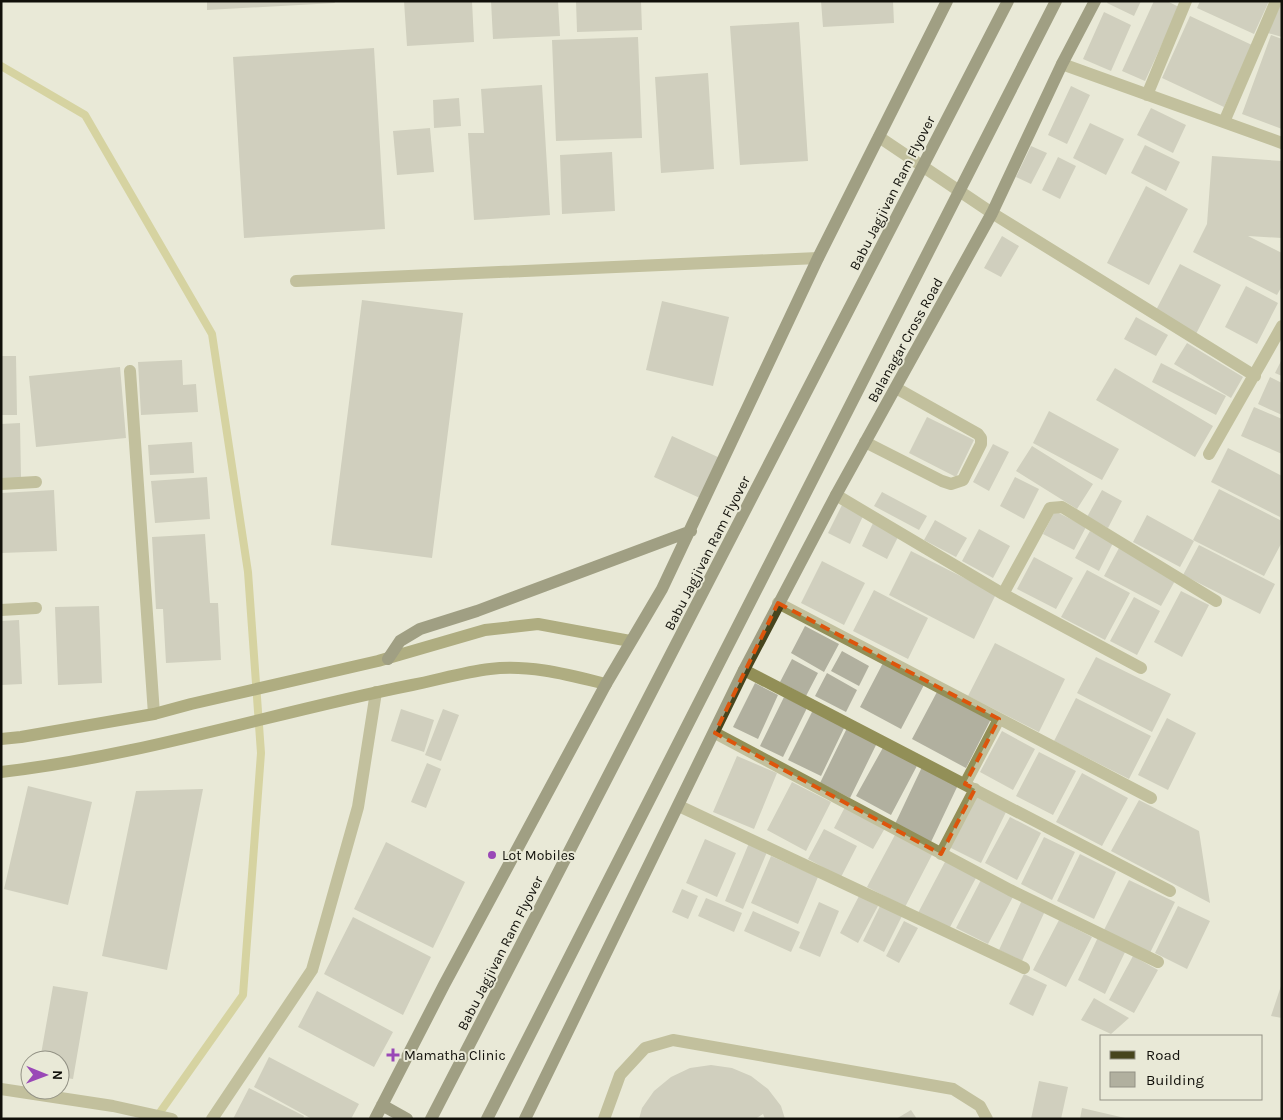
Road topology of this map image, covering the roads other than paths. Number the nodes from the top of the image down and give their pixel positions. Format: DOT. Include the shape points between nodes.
graph roads {
  1 [pos="948,1"];
  2 [pos="1008,1"];
  3 [pos="1056,1"];
  4 [pos="1095,1"];
  5 [pos="1186,1"];
  6 [pos="1276,1"];
  7 [pos="1062,64"];
  8 [pos="1147,95"];
  9 [pos="1224,122"];
  10 [pos="879,136"];
  11 [pos="1282,143"];
  12 [pos="992,213"];
  13 [pos="818,258"];
  14 [pos="296,281"];
  15 [pos="1282,326"];
  16 [pos="130,371"];
  17 [pos="1255,376"];
  18 [pos="896,388"];
  19 [pos="865,442"];
  20 [pos="1209,454"];
  21 [pos="36,482"];
  22 [pos="1,484"];
  23 [pos="836,495"];
  24 [pos="691,531"];
  25 [pos="1003,594"];
  26 [pos="1216,601"];
  27 [pos="778,603"];
  28 [pos="36,608"];
  29 [pos="1,610"];
  30 [pos="630,641"];
  31 [pos="383,660"];
  32 [pos="1141,668"];
  33 [pos="744,670"];
  34 [pos="606,684"];
  35 [pos="376,692"];
  36 [pos="154,714"];
  37 [pos="999,719"];
  38 [pos="715,733"];
  39 [pos="1,738"];
  40 [pos="1,772"];
  41 [pos="970,786"];
  42 [pos="1151,798"];
  43 [pos="679,806"];
  44 [pos="941,854"];
  45 [pos="1170,891"];
  46 [pos="1158,962"];
  47 [pos="1024,968"];
  48 [pos="1,1089"];
  49 [pos="382,1105"];
  50 [pos="172,1119"];
  51 [pos="212,1119"];
  52 [pos="375,1119"];
  53 [pos="407,1119"];
  54 [pos="431,1119"];
  55 [pos="487,1119"];
  56 [pos="525,1119"];
  57 [pos="604,1119"];
  58 [pos="987,1119"];
  1 -- 10 [label="main road"];
  2 -- 54 [label="main road, Babu Jagjivan Ram Flyover"];
  3 -- 55 [label="main road"];
  4 -- 7 [label="main road, Balanagar Cross Road"];
  5 -- 8 [label="street"];
  6 -- 9 [label="street"];
  7 -- 8 [label="street"];
  7 -- 12 [label="main road, Balanagar Cross Road"];
  8 -- 9 [label="street"];
  9 -- 11 [label="street"];
  10 -- 12 [label="street"];
  10 -- 13 [label="main road"];
  12 -- 17 [label="street"];
  12 -- 18 [label="main road, Balanagar Cross Road"];
  13 -- 14 [label="street"];
  13 -- 24 [label="main road"];
  15 -- 17 [label="street"];
  16 -- 36 [label="street"];
  17 -- 20 [label="street"];
  18 -- 19 [label="main road, Balanagar Cross Road"];
  18 -- 19 [label="street" via="981,438 963,480 951,484 942,481"];
  19 -- 23 [label="main road, Balanagar Cross Road"];
  21 -- 22 [label="street"];
  23 -- 25 [label="street"];
  23 -- 27 [label="main road, Balanagar Cross Road"];
  24 -- 30 [label="main road" via="662,589"];
  24 -- 31 [label="main road" via="420,629 400,641"];
  25 -- 26 [label="street" via="1050,508 1062,507"];
  25 -- 32 [label="street"];
  27 -- 33 [label="main road, Balanagar Cross Road"];
  27 -- 37 [label="street"];
  28 -- 29 [label="street"];
  30 -- 31 [label="main road" via="538,624 485,630"];
  30 -- 34 [label="main road"];
  31 -- 36 [label="main road"];
  33 -- 38 [label="main road, Balanagar Cross Road"];
  33 -- 41 [label="street"];
  34 -- 35 [label="main road" via="533,669 491,669"];
  34 -- 49 [label="main road"];
  35 -- 40 [label="main road" via="312,705 206,734 45,767"];
  35 -- 51 [label="street" via="358,807 312,970"];
  36 -- 39 [label="main road"];
  37 -- 41 [label="street"];
  37 -- 42 [label="street"];
  38 -- 43 [label="main road, Balanagar Cross Road"];
  38 -- 44 [label="street"];
  41 -- 44 [label="street"];
  41 -- 45 [label="street"];
  43 -- 47 [label="street"];
  43 -- 56 [label="main road, Balanagar Cross Road"];
  44 -- 46 [label="street"];
  48 -- 50 [label="street" via="113,1106"];
  49 -- 52 [label="main road"];
  49 -- 53 [label="main road"];
  57 -- 58 [label="street" via="620,1075 645,1048 673,1040 954,1090 980,1106"];
}
